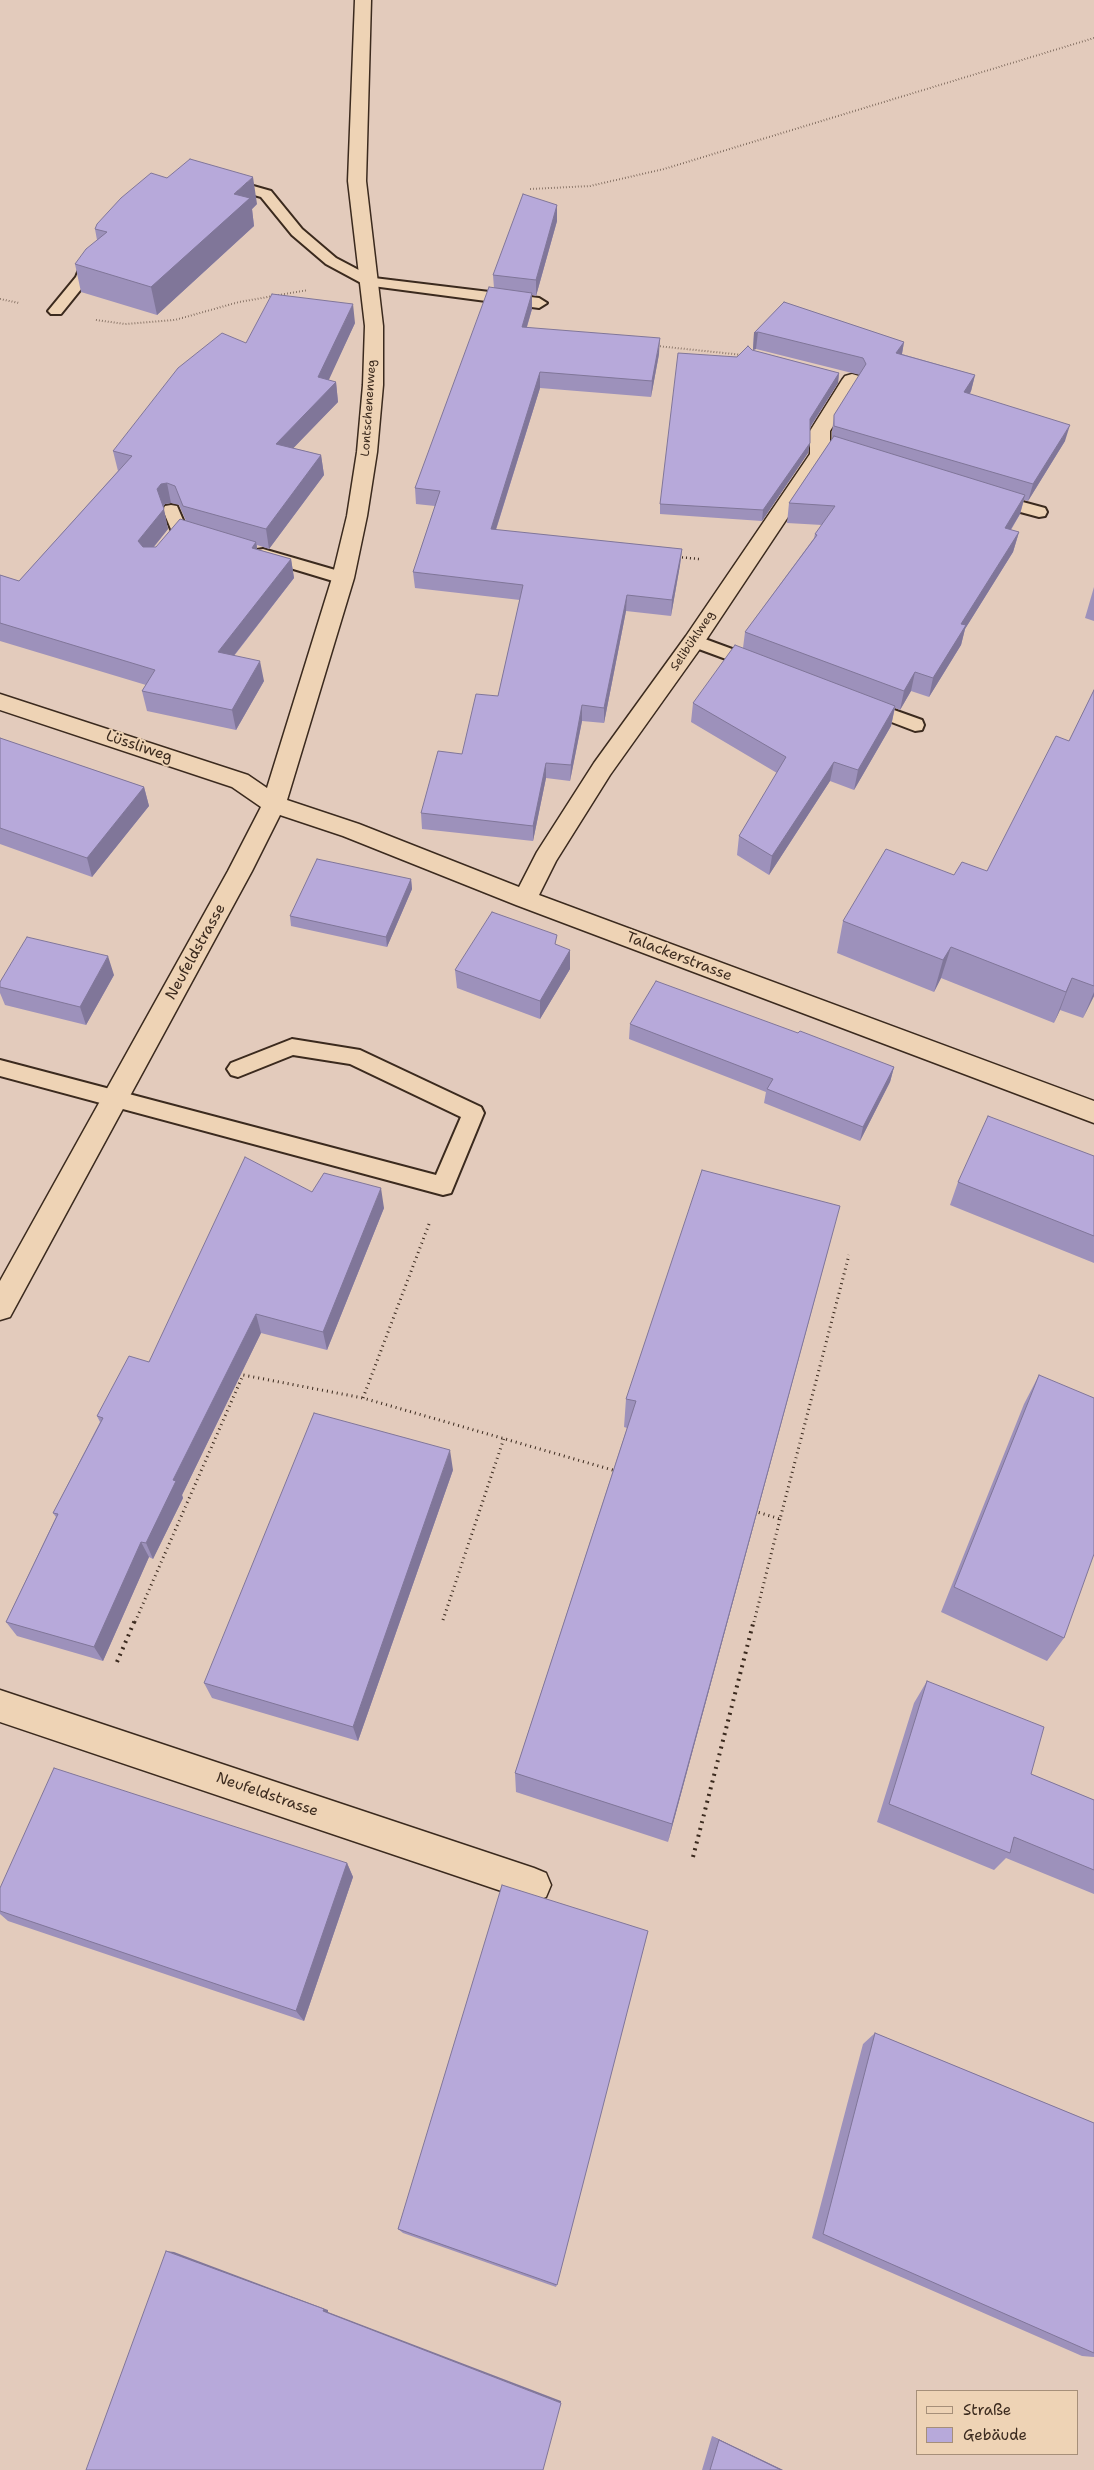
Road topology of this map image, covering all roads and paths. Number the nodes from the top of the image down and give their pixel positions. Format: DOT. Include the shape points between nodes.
graph roads {
  1 [pos="364,0"];
  2 [pos="1094,38"];
  3 [pos="215,179"];
  4 [pos="530,189"];
  5 [pos="101,243"];
  6 [pos="370,282"];
  7 [pos="0,299"];
  8 [pos="539,303"];
  9 [pos="56,311"];
  10 [pos="653,346"];
  11 [pos="746,355"];
  12 [pos="842,377"];
  13 [pos="982,495"];
  14 [pos="171,510"];
  15 [pos="1039,512"];
  16 [pos="215,541"];
  17 [pos="251,551"];
  18 [pos="675,556"];
  19 [pos="744,564"];
  20 [pos="342,578"];
  21 [pos="694,641"];
  22 [pos="768,669"];
  23 [pos="851,700"];
  24 [pos="0,702"];
  25 [pos="915,725"];
  26 [pos="274,804"];
  27 [pos="525,899"];
  28 [pos="0,1068"];
  29 [pos="238,1069"];
  30 [pos="116,1099"];
  31 [pos="1091,1103"];
  32 [pos="443,1186"];
  33 [pos="849,1255"];
  34 [pos="0,1308"];
  35 [pos="363,1398"];
  36 [pos="504,1438"];
  37 [pos="618,1471"];
  38 [pos="752,1510"];
  39 [pos="780,1519"];
  40 [pos="443,1620"];
  41 [pos="117,1662"];
  42 [pos="0,1706"];
  43 [pos="693,1857"];
  44 [pos="534,1885"];
  1 -- 6 [label="street, Lontschenenweg" via="357,181"];
  2 -- 4 [label="path" via="655,171 590,186"];
  3 -- 6 [label="lane" via="266,194 297,232 331,261"];
  5 -- 9 [label="lane" via="94,250 84,278"];
  6 -- 8 [label="lane"];
  6 -- 9 [label="path" via="239,302 200,314 150,323 109,322"];
  6 -- 20 [label="street, Lontschenenweg" via="374,326 373,385 367,452 357,516"];
  7 -- 9 [label="path"];
  10 -- 11 [label="path"];
  12 -- 19 [label="street, Selibühlweg" via="820,431 830,449 820,454"];
  13 -- 15 [label="lane"];
  14 -- 16 [label="lane" via="173,536"];
  17 -- 20 [label="lane"];
  18 -- 19 [label="path"];
  19 -- 21 [label="street, Selibühlweg"];
  20 -- 26 [label="street, Lontschenenweg"];
  21 -- 22 [label="lane"];
  21 -- 27 [label="street, Selibühlweg" via="602,769 545,858"];
  23 -- 25 [label="lane"];
  24 -- 26 [label="street, Lüssliweg" via="240,781"];
  26 -- 27 [label="street, Talackerstrasse" via="351,830"];
  26 -- 30 [label="street, Neufeldstrasse"];
  27 -- 31 [label="street, Talackerstrasse"];
  28 -- 30 [label="lane"];
  29 -- 32 [label="lane" via="292,1047 353,1056 473,1113"];
  30 -- 32 [label="lane"];
  30 -- 34 [label="street, Neufeldstrasse"];
  32 -- 35 [label="path"];
  33 -- 39 [label="path"];
  35 -- 36 [label="path"];
  35 -- 41 [label="path" via="243,1375"];
  36 -- 37 [label="path"];
  36 -- 40 [label="path"];
  38 -- 39 [label="path"];
  39 -- 43 [label="path"];
  42 -- 44 [label="street, Neufeldstrasse"];
}
